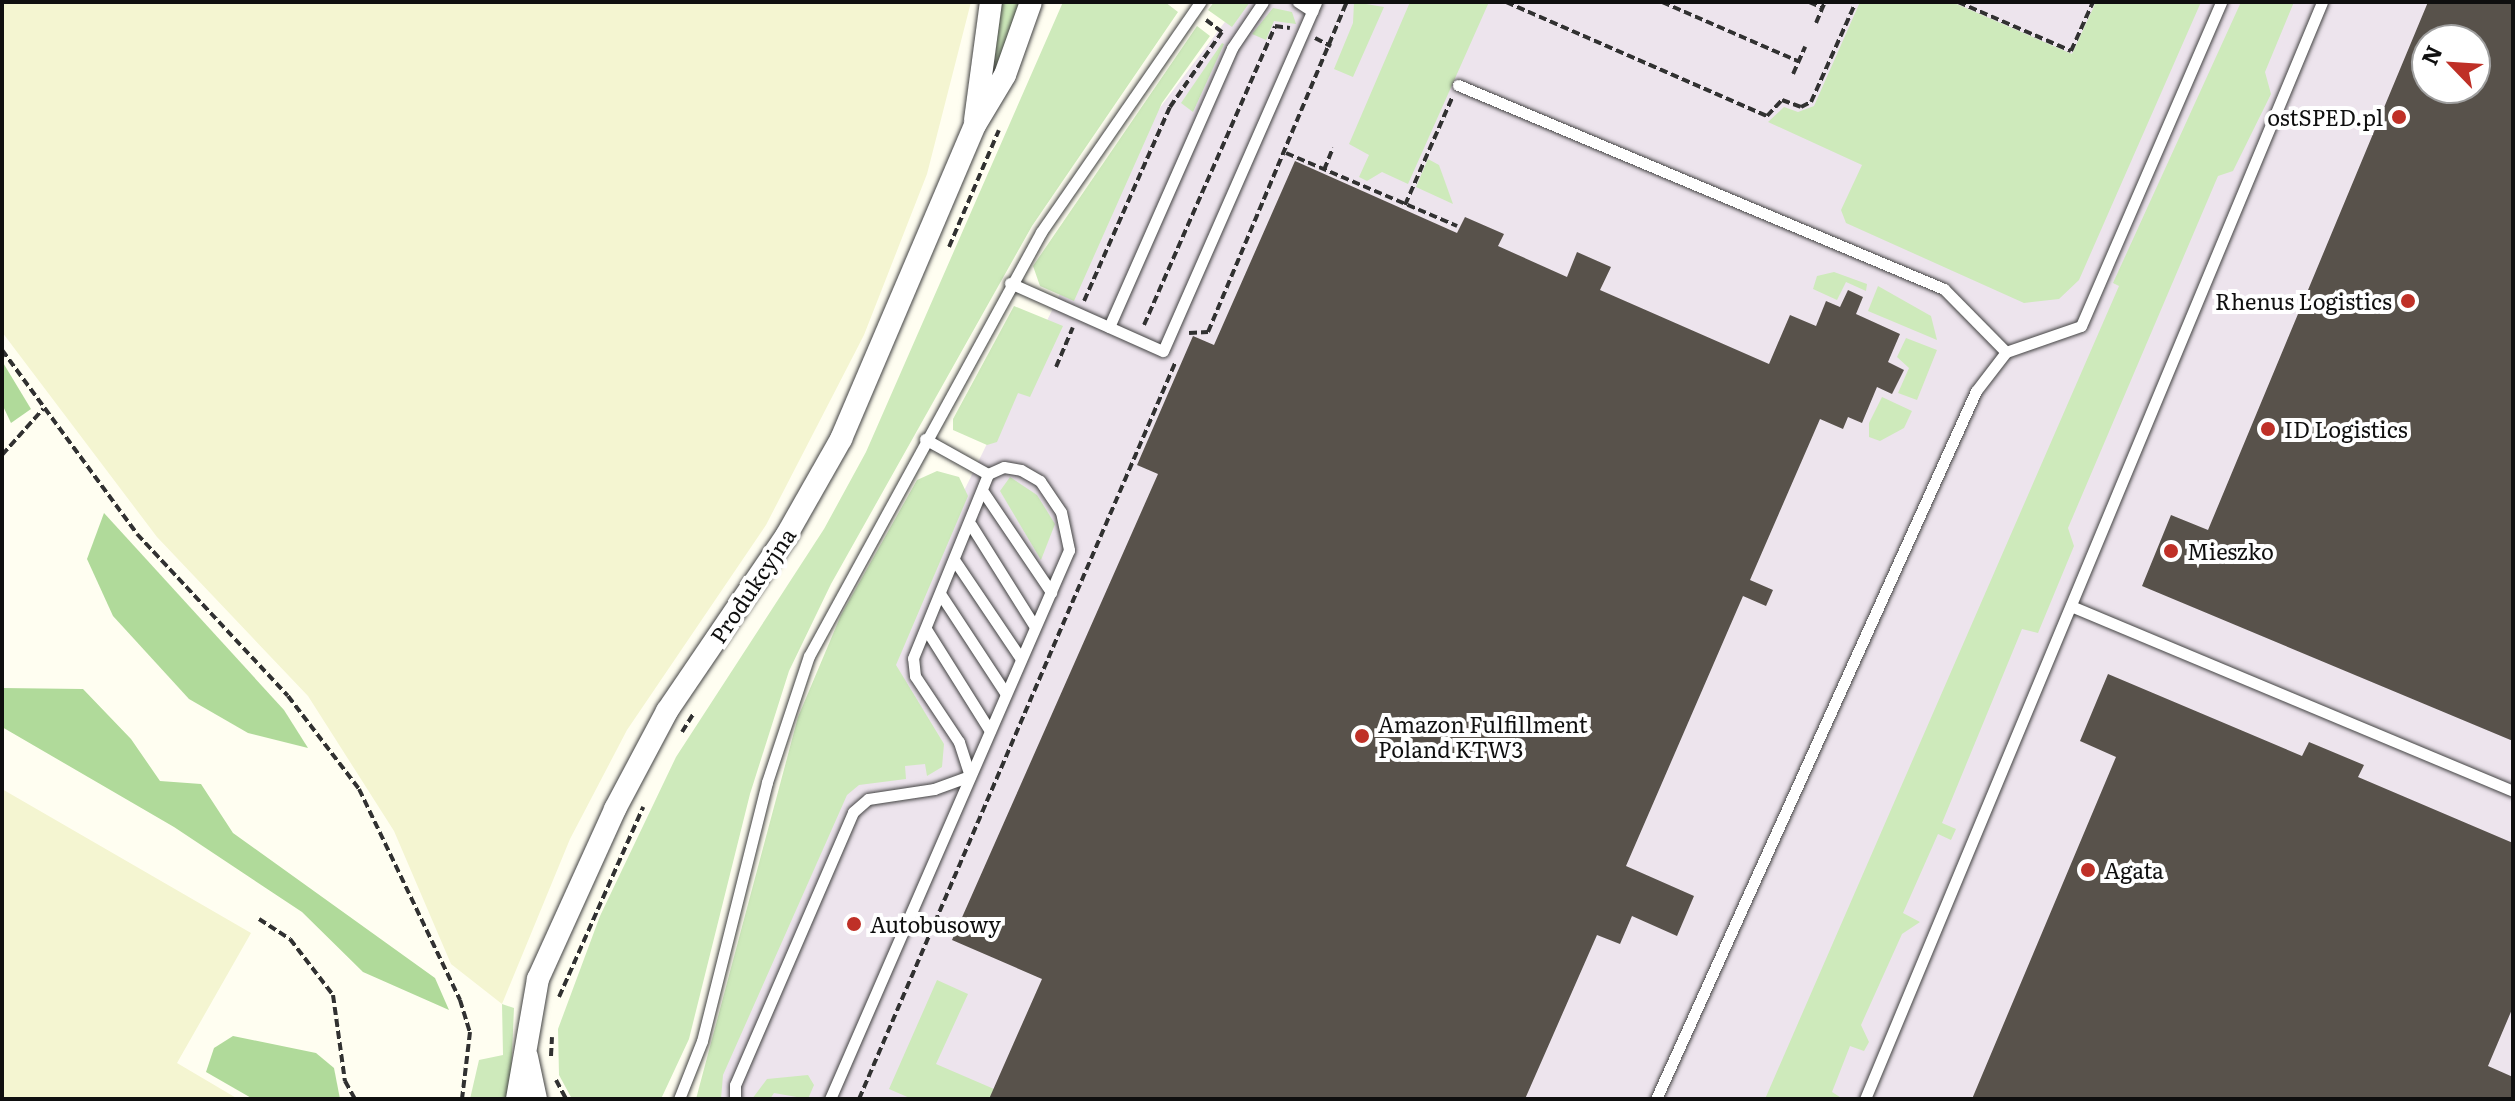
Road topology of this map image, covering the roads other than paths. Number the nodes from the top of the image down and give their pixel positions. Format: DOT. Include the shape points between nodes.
graph roads {
  1 [pos="991,2"];
  2 [pos="1031,2"];
  3 [pos="1263,2"];
  4 [pos="1298,2"];
  5 [pos="2221,2"];
  6 [pos="2322,2"];
  7 [pos="1197,6"];
  8 [pos="1314,6"];
  9 [pos="1458,85"];
  10 [pos="975,125"];
  11 [pos="1010,283"];
  12 [pos="1109,327"];
  13 [pos="2006,352"];
  14 [pos="925,439"];
  15 [pos="988,474"];
  16 [pos="984,493"];
  17 [pos="971,525"];
  18 [pos="955,561"];
  19 [pos="1051,592"];
  20 [pos="941,595"];
  21 [pos="2071,606"];
  22 [pos="1035,627"];
  23 [pos="926,629"];
  24 [pos="1021,659"];
  25 [pos="1006,694"];
  26 [pos="990,731"];
  27 [pos="970,776"];
  28 [pos="2513,791"];
  29 [pos="523,1040"];
  30 [pos="517,1099"];
  31 [pos="536,1099"];
  32 [pos="678,1099"];
  33 [pos="735,1099"];
  34 [pos="830,1099"];
  35 [pos="1656,1099"];
  36 [pos="1865,1099"];
  1 -- 10 [label="street, Produkcyjna"];
  2 -- 10 [label="street, Produkcyjna" via="1005,75"];
  3 -- 12 [label="lane" via="1232,48"];
  4 -- 8 [label="lane"];
  5 -- 13 [label="lane" via="2081,326"];
  6 -- 21 [label="lane"];
  7 -- 11 [label="lane"];
  8 -- 12 [label="lane" via="1163,351"];
  9 -- 13 [label="lane" via="1944,289"];
  10 -- 29 [label="street, Produkcyjna" via="841,439 786,536 667,711 615,809 538,979"];
  11 -- 12 [label="lane"];
  11 -- 14 [label="lane"];
  13 -- 35 [label="lane" via="1976,391"];
  14 -- 15 [label="lane"];
  14 -- 32 [label="lane" via="798,683 711,1011"];
  15 -- 16 [label="lane"];
  15 -- 19 [label="lane" via="1004,467 1040,481 1070,533"];
  16 -- 17 [label="lane"];
  16 -- 19 [label="lane"];
  17 -- 18 [label="lane"];
  17 -- 22 [label="lane"];
  18 -- 20 [label="lane"];
  18 -- 24 [label="lane"];
  19 -- 22 [label="lane"];
  20 -- 23 [label="lane"];
  20 -- 25 [label="lane"];
  21 -- 28 [label="lane"];
  21 -- 36 [label="lane"];
  22 -- 24 [label="lane"];
  23 -- 26 [label="lane"];
  23 -- 27 [label="lane" via="913,658 915,676 959,742"];
  24 -- 25 [label="lane"];
  25 -- 26 [label="lane"];
  26 -- 27 [label="lane"];
  27 -- 33 [label="lane" via="934,789 868,799 853,812 735,1085"];
  27 -- 34 [label="lane"];
  29 -- 30 [label="street, Produkcyjna"];
  29 -- 31 [label="street, Produkcyjna"];
}
